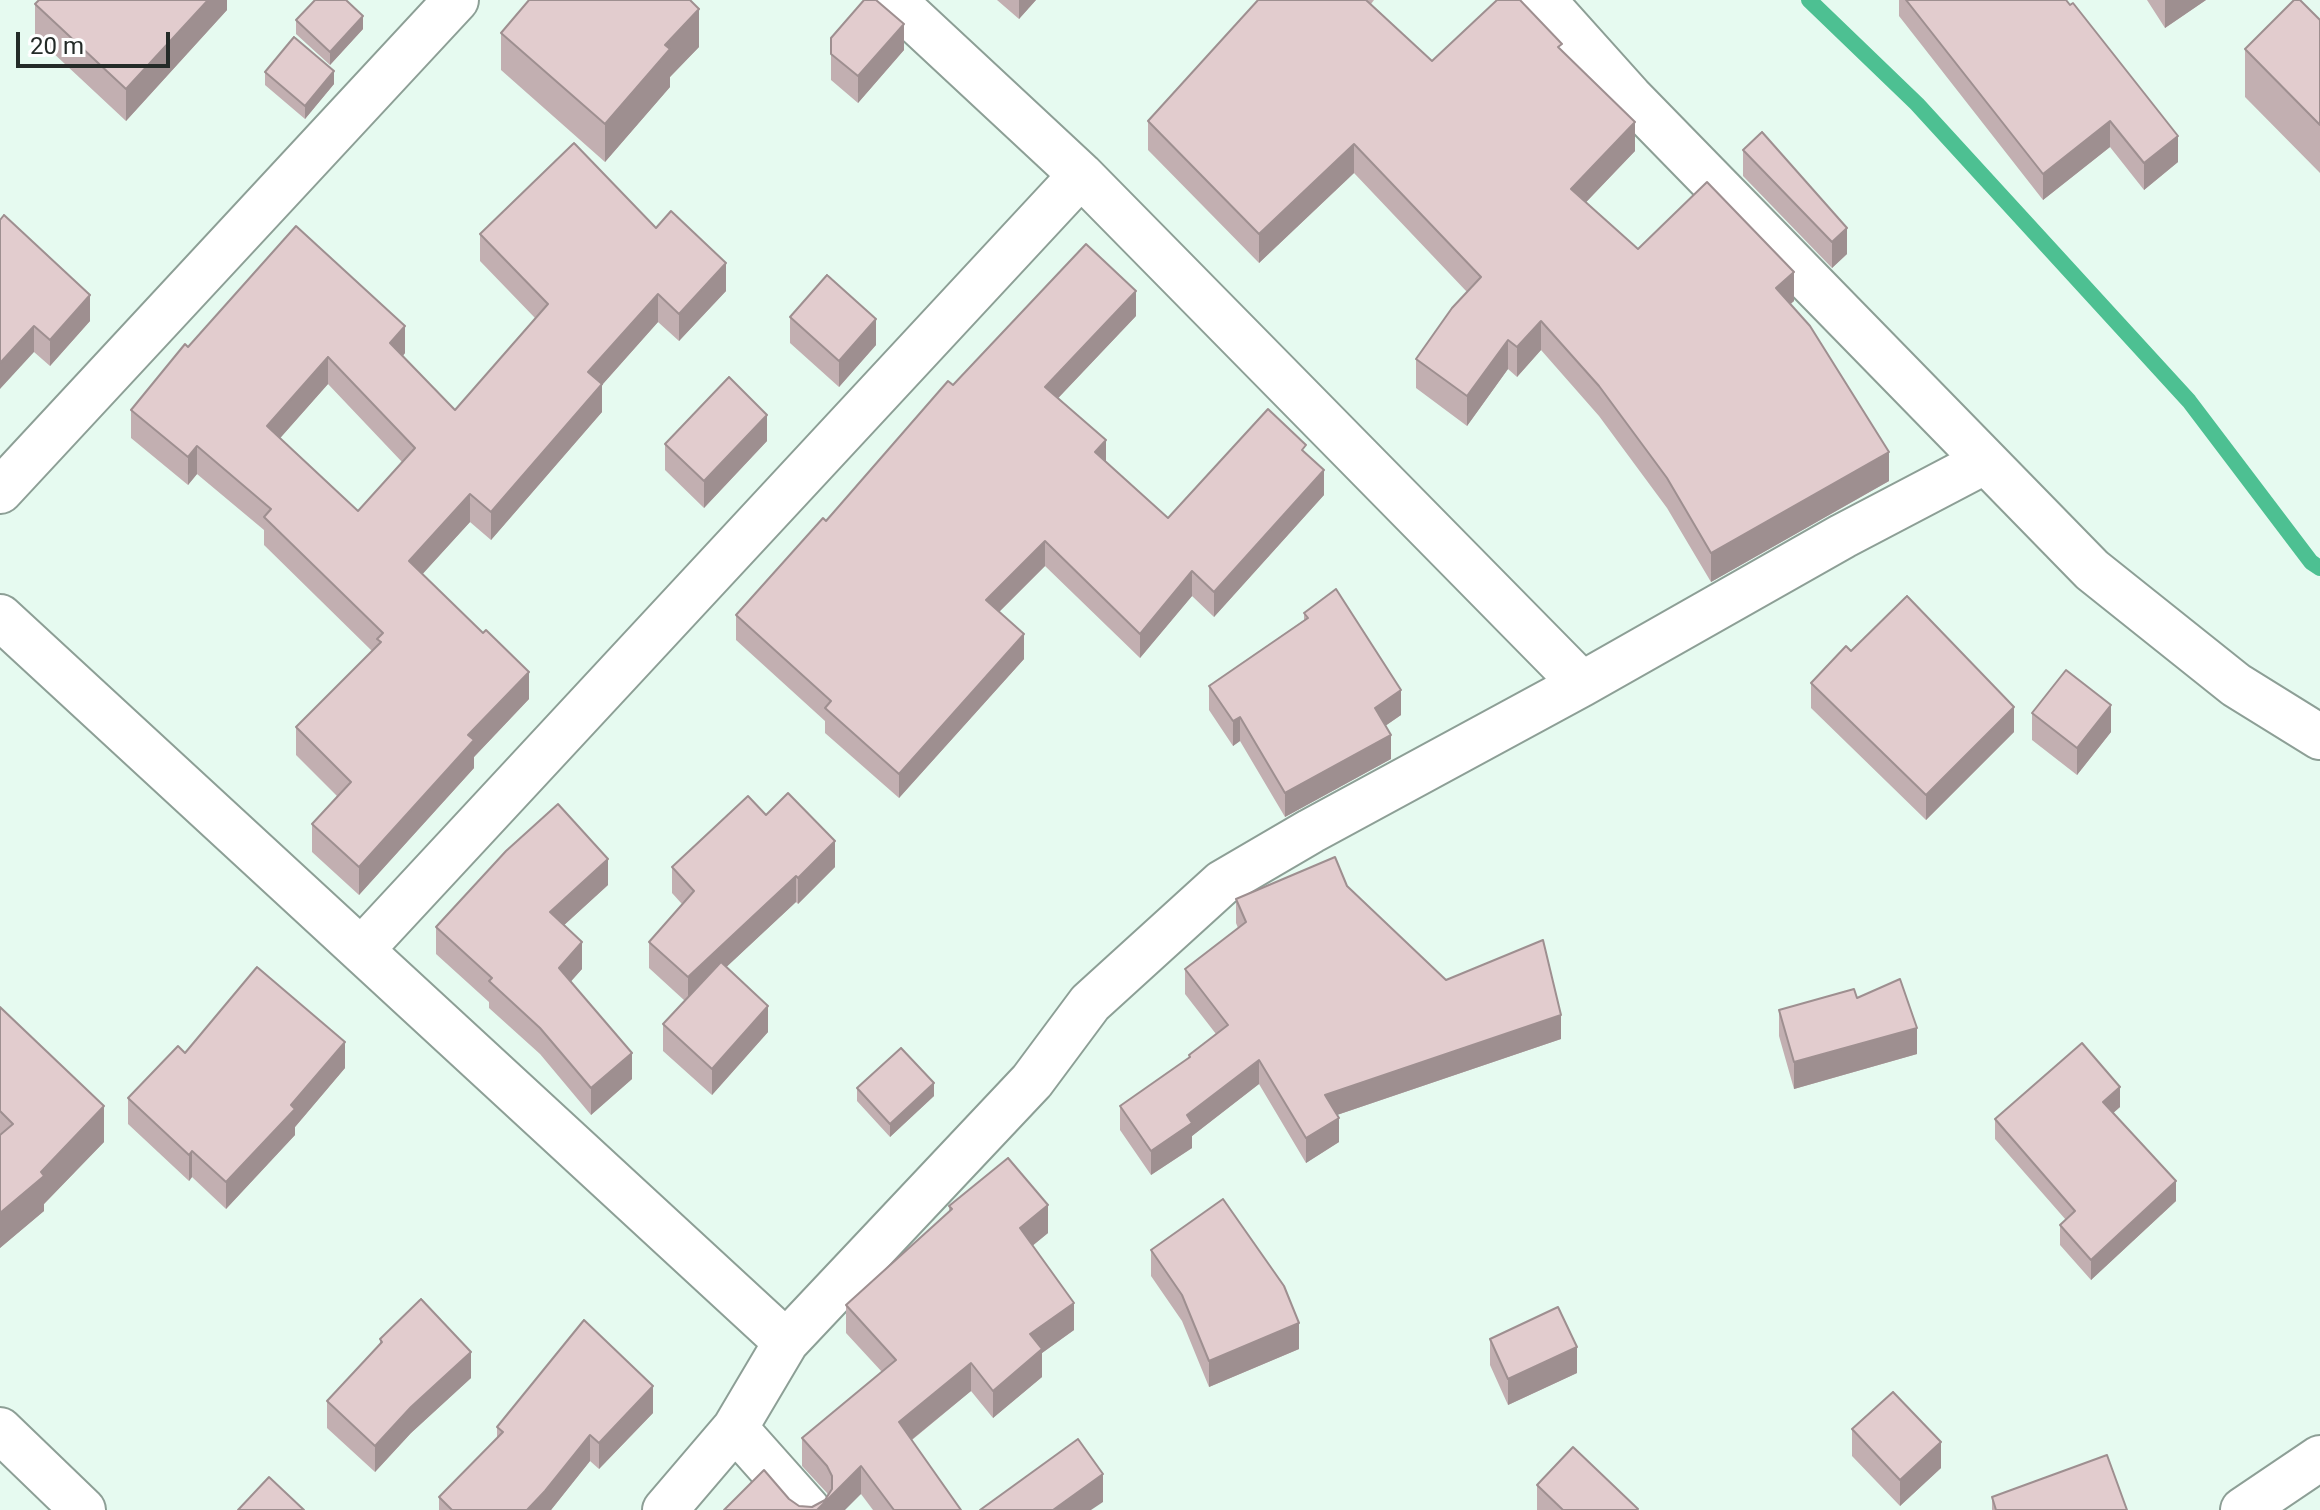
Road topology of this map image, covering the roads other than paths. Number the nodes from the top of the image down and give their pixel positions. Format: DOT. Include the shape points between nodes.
graph roads {
  1 [pos="456,0"];
  2 [pos="893,0"];
  3 [pos="1543,0"];
  4 [pos="1081,175"];
  5 [pos="1984,462"];
  6 [pos="0,491"];
  7 [pos="0,617"];
  8 [pos="1582,684"];
  9 [pos="2320,737"];
  10 [pos="362,949"];
  11 [pos="786,1342"];
  12 [pos="735,1428"];
  13 [pos="0,1430"];
  14 [pos="2320,1458"];
  15 [pos="83,1510"];
  16 [pos="665,1510"];
  17 [pos="808,1510"];
  18 [pos="2243,1510"];
  1 -- 6 [label="street"];
  2 -- 4 [label="street"];
  3 -- 5 [label="street" via="1630,97"];
  4 -- 8 [label="street"];
  4 -- 10 [label="street"];
  5 -- 8 [label="street"];
  5 -- 9 [label="street" via="2092,570 2174,638 2236,685"];
  7 -- 10 [label="street"];
  8 -- 11 [label="street" via="1222,883 1090,1003 1032,1081"];
  10 -- 11 [label="street"];
  11 -- 12 [label="street"];
  12 -- 16 [label="street"];
  12 -- 17 [label="street"];
  13 -- 15 [label="street"];
  14 -- 18 [label="street"];
}
